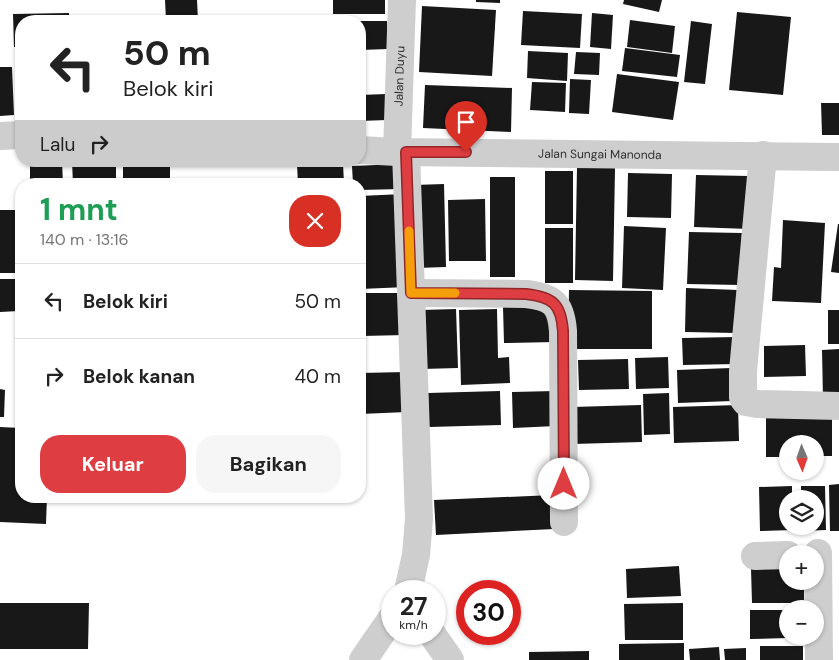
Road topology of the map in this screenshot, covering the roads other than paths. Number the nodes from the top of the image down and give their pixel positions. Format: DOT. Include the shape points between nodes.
graph roads {
  1 [pos="402,0"];
  2 [pos="0,136"];
  3 [pos="15,136"];
  4 [pos="366,150"];
  5 [pos="401,152"];
  6 [pos="763,155"];
  7 [pos="839,157"];
  8 [pos="411,293"];
  9 [pos="839,406"];
  10 [pos="564,522"];
  11 [pos="779,555"];
  12 [pos="755,556"];
  13 [pos="410,580"];
  14 [pos="820,590"];
  15 [pos="381,634"];
  16 [pos="440,645"];
  17 [pos="363,660"];
  18 [pos="450,660"];
  19 [pos="819,660"];
  1 -- 5 [label="street, Jalan Duyu"];
  2 -- 3 [label="street"];
  4 -- 5 [label="street, Jalan Sungai Manonda"];
  5 -- 6 [label="street, Jalan Sungai Manonda"];
  5 -- 8 [label="street, Jalan Duyu"];
  6 -- 7 [label="street, Jalan Sungai Manonda"];
  6 -- 9 [label="street" via="743,398 756,404"];
  8 -- 10 [label="street" via="526,294 543,296 559,308 563,331"];
  8 -- 13 [label="street, Jalan Duyu" via="419,529"];
  11 -- 12 [label="street"];
  14 -- 19 [label="street"];
  15 -- 17 [label="street"];
  16 -- 18 [label="street"];
}
